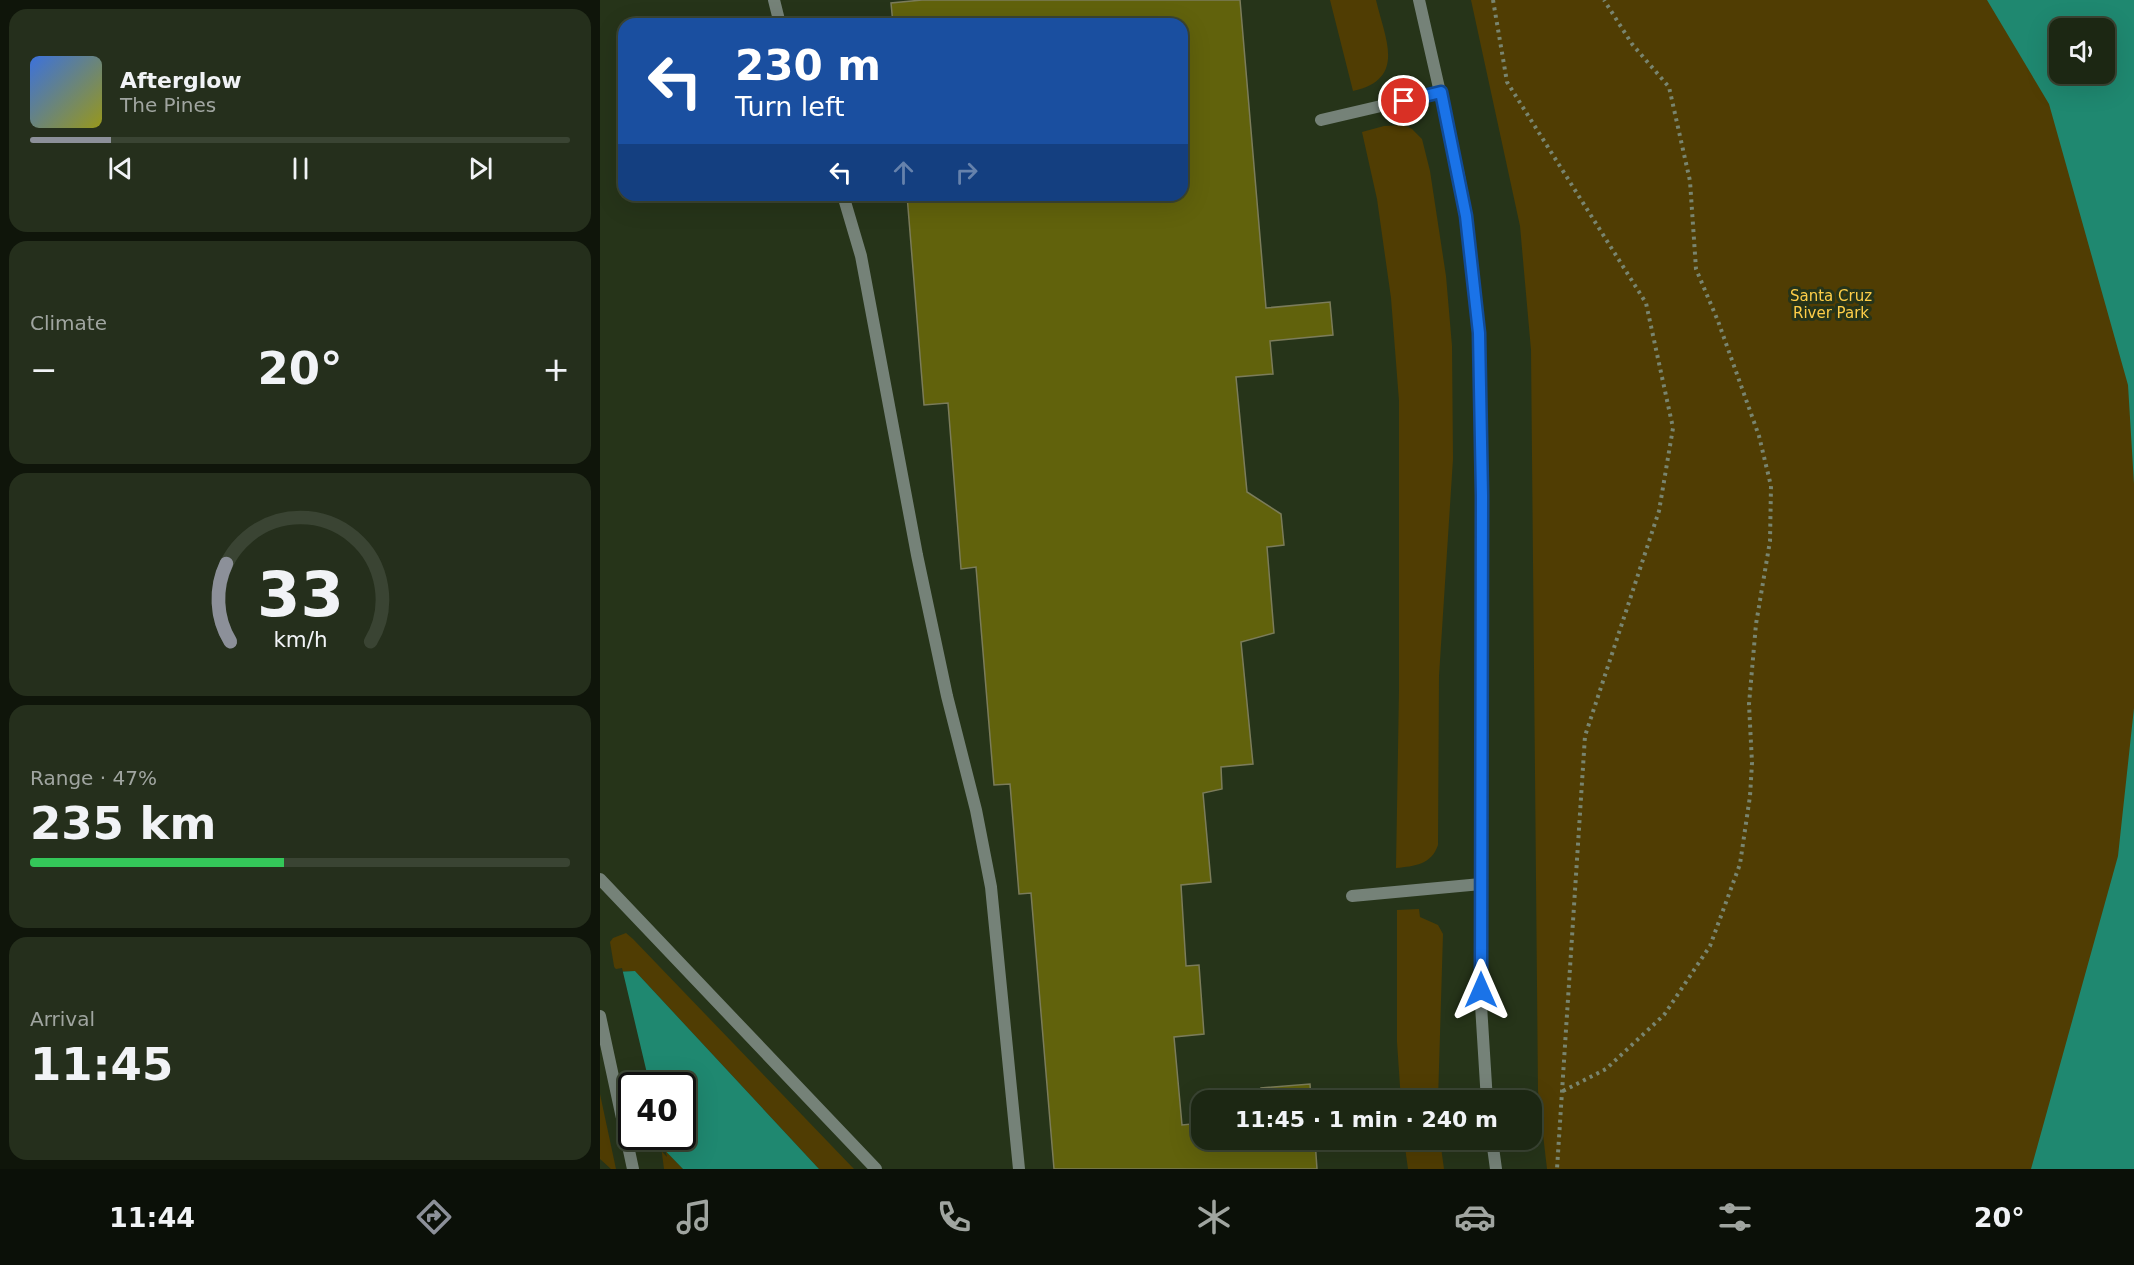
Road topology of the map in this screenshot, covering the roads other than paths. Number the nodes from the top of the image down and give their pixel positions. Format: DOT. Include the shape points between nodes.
graph roads {
  1 [pos="774,0"];
  2 [pos="1419,0"];
  3 [pos="778,18"];
  4 [pos="1441,92"];
  5 [pos="1321,120"];
  6 [pos="845,201"];
  7 [pos="600,879"];
  8 [pos="1481,884"];
  9 [pos="1352,896"];
  10 [pos="600,1016"];
  11 [pos="1486,1090"];
  12 [pos="1493,1150"];
  13 [pos="633,1169"];
  14 [pos="876,1169"];
  15 [pos="1019,1169"];
  16 [pos="1496,1169"];
  1 -- 3 [label="street"];
  2 -- 4 [label="street"];
  4 -- 5 [label="street"];
  4 -- 8 [label="street" via="1466,216 1479,333"];
  6 -- 15 [label="street" via="861,256 917,555 989,875"];
  7 -- 14 [label="street"];
  8 -- 9 [label="street"];
  8 -- 11 [label="street"];
  10 -- 13 [label="street"];
  12 -- 16 [label="street"];
}
